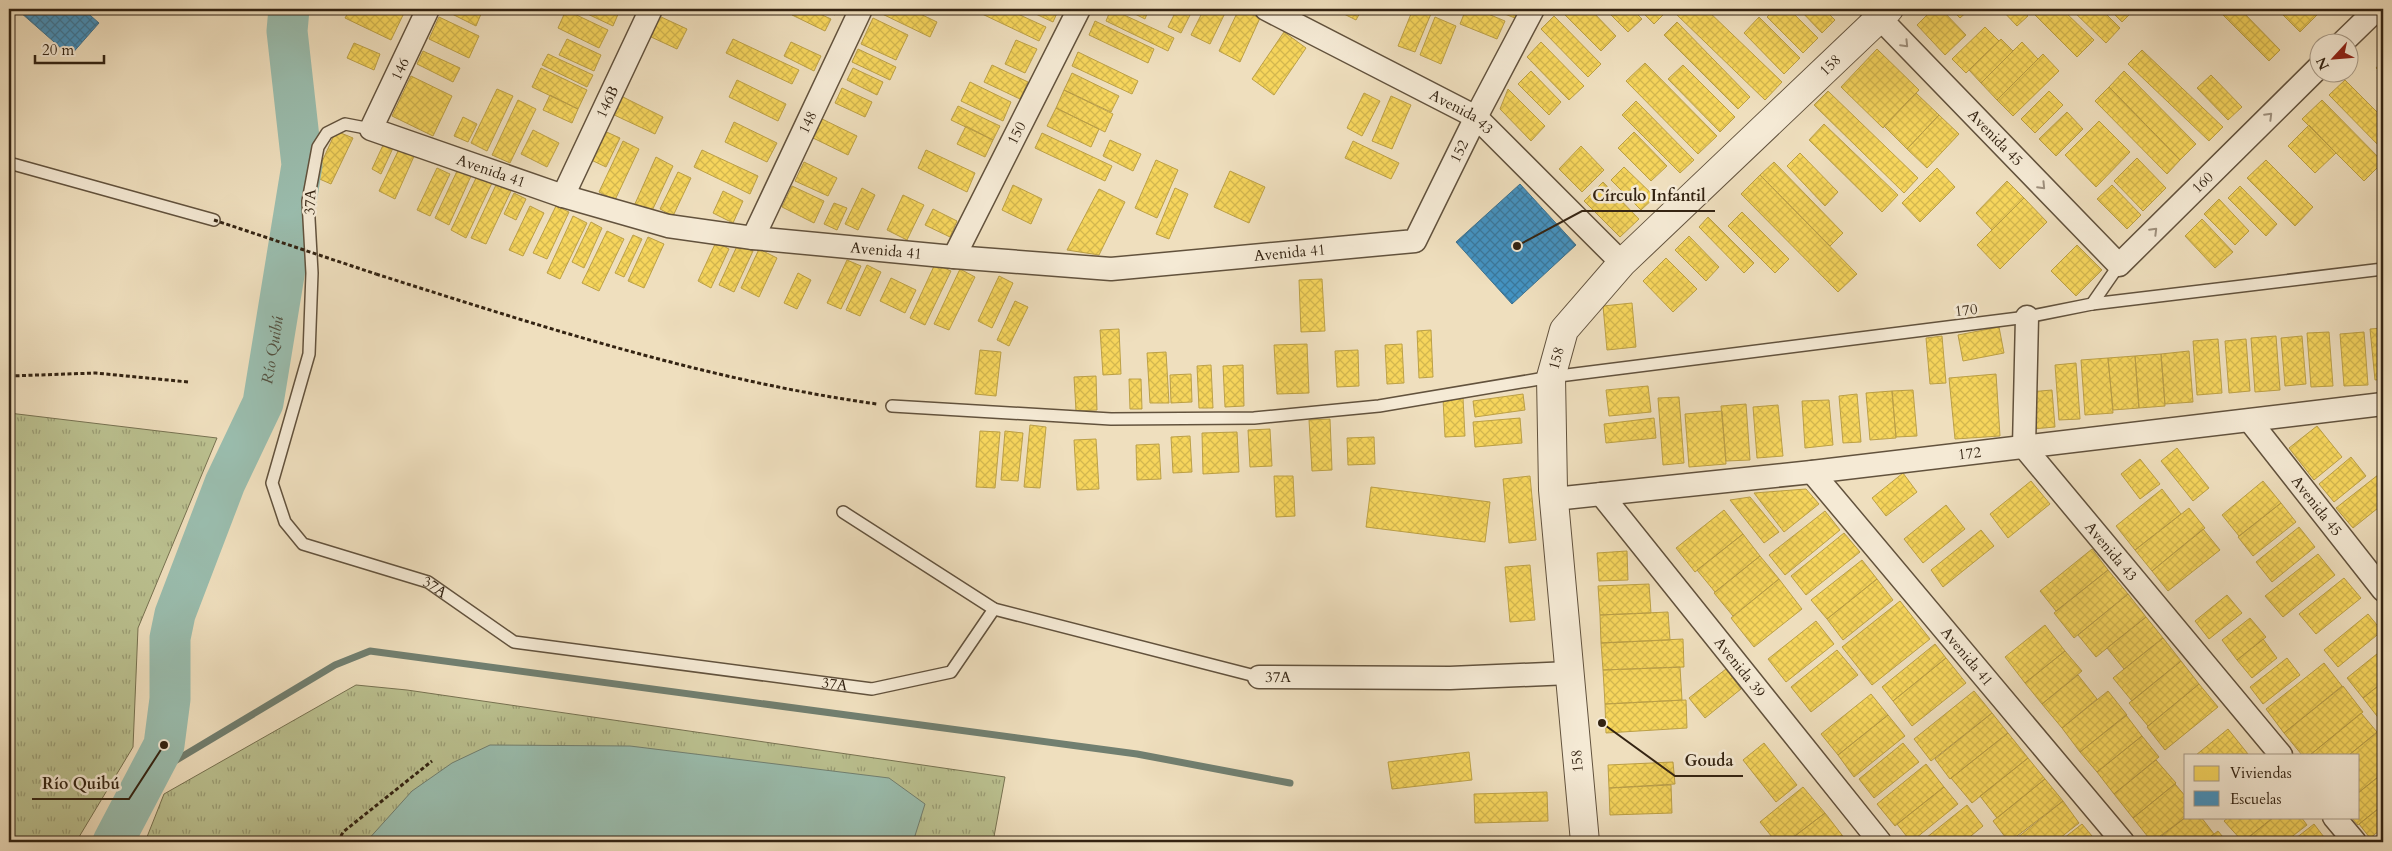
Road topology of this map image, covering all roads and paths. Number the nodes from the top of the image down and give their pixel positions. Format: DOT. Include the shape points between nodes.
graph roads {
  1 [pos="428,9"];
  2 [pos="651,9"];
  3 [pos="861,9"];
  4 [pos="1080,9"];
  5 [pos="1266,9"];
  6 [pos="1534,9"];
  7 [pos="2377,9"];
  8 [pos="1880,12"];
  9 [pos="2353,32"];
  10 [pos="2310,76"];
  11 [pos="1476,117"];
  12 [pos="371,129"];
  13 [pos="9,163"];
  14 [pos="563,196"];
  15 [pos="214,220"];
  16 [pos="754,238"];
  17 [pos="1415,241"];
  18 [pos="954,257"];
  19 [pos="1622,263"];
  20 [pos="2119,265"];
  21 [pos="2383,269"];
  22 [pos="2092,304"];
  23 [pos="2027,317"];
  24 [pos="9,376"];
  25 [pos="1551,377"];
  26 [pos="188,382"];
  27 [pos="2383,404"];
  28 [pos="892,406"];
  29 [pos="2250,421"];
  30 [pos="2024,447"];
  31 [pos="1812,472"];
  32 [pos="1601,494"];
  33 [pos="1554,499"];
  34 [pos="843,512"];
  35 [pos="2383,590"];
  36 [pos="994,609"];
  37 [pos="1570,673"];
  38 [pos="1259,677"];
  39 [pos="2280,754"];
  40 [pos="432,761"];
  41 [pos="2335,818"];
  42 [pos="338,842"];
  43 [pos="1585,842"];
  44 [pos="1880,842"];
  45 [pos="2123,842"];
  46 [pos="2355,842"];
  1 -- 12 [label="street, 146"];
  2 -- 14 [label="street, 146B"];
  3 -- 16 [label="street, 148"];
  4 -- 18 [label="street, 150"];
  5 -- 11 [label="street, Avenida 43"];
  6 -- 11 [label="street, 152"];
  7 -- 9 [label="street"];
  8 -- 19 [label="street, 158"];
  8 -- 20 [label="street, Avenida 45, one-way"];
  20 -- 10 [label="street, 160, one-way"];
  11 -- 17 [label="street, 152"];
  11 -- 19 [label="street, Avenida 43"];
  12 -- 14 [label="street, Avenida 41"];
  12 -- 36 [label="lane, 37A" via="345,124 327,133 318,146 308,201 312,273 309,354 272,483 285,522 303,544 428,582 514,642 872,688 951,672"];
  13 -- 15 [label="lane"];
  14 -- 16 [label="street, Avenida 41" via="668,226"];
  15 -- 28 [label="path, bridge" via="535,325 694,369"];
  16 -- 18 [label="street, Avenida 41"];
  17 -- 18 [label="street, Avenida 41" via="1111,269"];
  19 -- 25 [label="street, 158" via="1564,330"];
  20 -- 22 [label="lane, 160"];
  21 -- 22 [label="lane, 170"];
  22 -- 23 [label="lane, 170"];
  23 -- 25 [label="lane, 170"];
  23 -- 30 [label="street"];
  24 -- 26 [label="path" via="96,373"];
  25 -- 28 [label="lane, 170" via="1378,406 1254,418 1111,419"];
  25 -- 33 [label="street, 158"];
  27 -- 29 [label="street, 172"];
  29 -- 30 [label="street, 172"];
  29 -- 35 [label="street, Avenida 45"];
  30 -- 31 [label="street, 172"];
  30 -- 39 [label="street, Avenida 43"];
  31 -- 32 [label="street, 172"];
  31 -- 45 [label="street, Avenida 41"];
  32 -- 33 [label="street, 172"];
  32 -- 44 [label="street, Avenida 39"];
  33 -- 37 [label="street, 158"];
  34 -- 36 [label="lane, 37A"];
  36 -- 38 [label="lane, 37A"];
  37 -- 38 [label="street, 37A" via="1450,678"];
  37 -- 43 [label="street, 158"];
  40 -- 42 [label="path" via="342,832"];
  41 -- 46 [label="street"];
}
